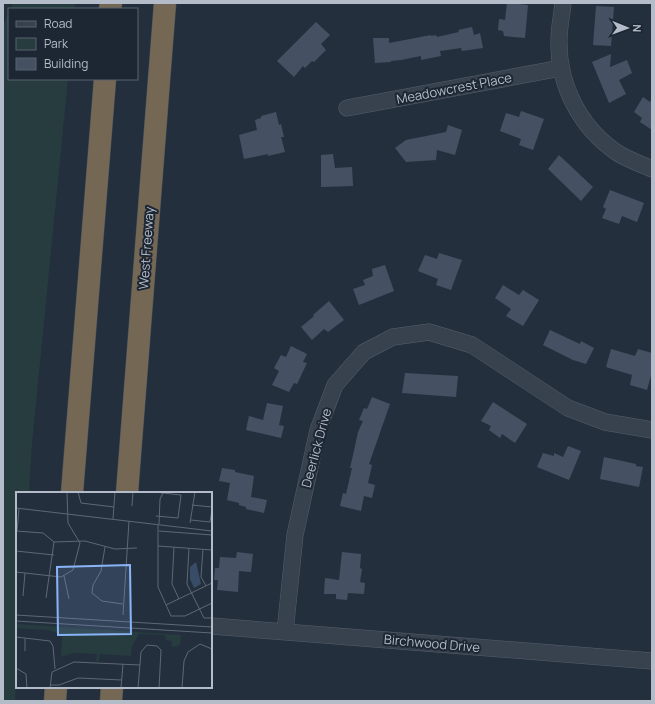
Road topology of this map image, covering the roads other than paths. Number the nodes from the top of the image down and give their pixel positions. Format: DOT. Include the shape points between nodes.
graph roads {
  1 [pos="165,3"];
  2 [pos="563,3"];
  3 [pos="561,68"];
  4 [pos="105,80"];
  5 [pos="347,108"];
  6 [pos="652,169"];
  7 [pos="652,430"];
  8 [pos="72,492"];
  9 [pos="127,492"];
  10 [pos="212,626"];
  11 [pos="285,632"];
  12 [pos="652,661"];
  13 [pos="56,688"];
  14 [pos="112,688"];
  15 [pos="55,701"];
  16 [pos="110,701"];
  1 -- 9 [label="highway, West Freeway"];
  2 -- 3 [label="street" via="559,39"];
  3 -- 5 [label="street, Meadowcrest Place"];
  3 -- 6 [label="street" via="574,106 584,121 617,153"];
  4 -- 8 [label="highway"];
  7 -- 11 [label="street, Deerlick Drive" via="605,422 568,408 472,345 429,332 393,337 364,352 335,385 318,430 295,535"];
  10 -- 11 [label="street, Birchwood Drive"];
  11 -- 12 [label="street, Birchwood Drive"];
  13 -- 15 [label="highway"];
  14 -- 16 [label="highway"];
}
